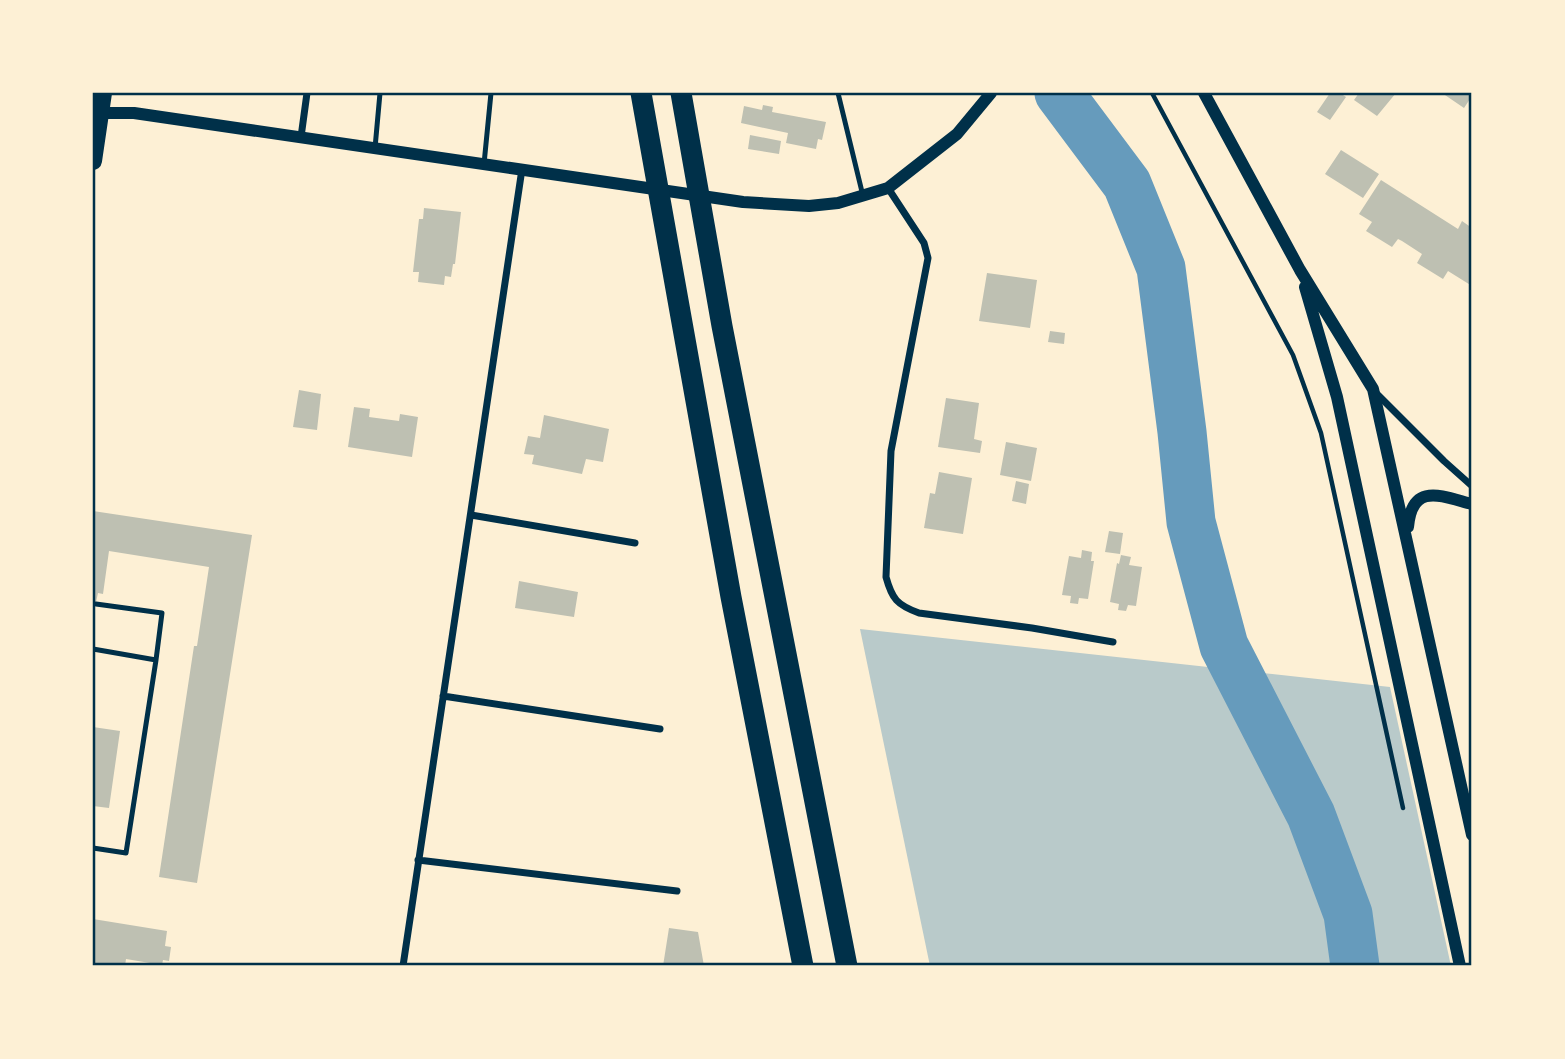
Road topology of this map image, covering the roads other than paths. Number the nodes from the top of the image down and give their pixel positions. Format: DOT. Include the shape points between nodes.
graph roads {
  1 [pos="103,93"];
  2 [pos="307,93"];
  3 [pos="380,93"];
  4 [pos="491,93"];
  5 [pos="641,93"];
  6 [pos="681,93"];
  7 [pos="838,93"];
  8 [pos="991,93"];
  9 [pos="1204,93"];
  10 [pos="97,113"];
  11 [pos="301,137"];
  12 [pos="375,148"];
  13 [pos="93,161"];
  14 [pos="484,164"];
  15 [pos="522,169"];
  16 [pos="888,188"];
  17 [pos="863,196"];
  18 [pos="1300,270"];
  19 [pos="1373,389"];
  20 [pos="1472,486"];
  21 [pos="1472,504"];
  22 [pos="471,515"];
  23 [pos="1407,537"];
  24 [pos="635,543"];
  25 [pos="96,604"];
  26 [pos="1113,642"];
  27 [pos="93,649"];
  28 [pos="156,660"];
  29 [pos="443,696"];
  30 [pos="660,729"];
  31 [pos="1472,835"];
  32 [pos="93,848"];
  33 [pos="418,860"];
  34 [pos="677,891"];
  35 [pos="403,966"];
  36 [pos="803,966"];
  37 [pos="847,966"];
  38 [pos="1460,966"];
  1 -- 10 [label="main road"];
  2 -- 11 [label="street"];
  3 -- 12 [label="lane"];
  4 -- 14 [label="lane"];
  5 -- 36 [label="highway"];
  6 -- 37 [label="highway"];
  7 -- 17 [label="lane"];
  8 -- 16 [label="street" via="957,134"];
  9 -- 18 [label="street"];
  10 -- 11 [label="street" via="134,113"];
  10 -- 13 [label="main road"];
  11 -- 12 [label="street"];
  12 -- 14 [label="street"];
  14 -- 15 [label="street"];
  15 -- 17 [label="street" via="779,206 838,203"];
  15 -- 22 [label="street"];
  16 -- 17 [label="street"];
  16 -- 26 [label="street" via="925,243 928,258 891,451 886,577 891,594 903,607 919,613"];
  18 -- 19 [label="street"];
  18 -- 38 [label="street" via="1337,397"];
  19 -- 20 [label="street"];
  19 -- 23 [label="street"];
  21 -- 23 [label="street" via="1425,495 1409,514"];
  22 -- 24 [label="street"];
  22 -- 29 [label="street"];
  23 -- 31 [label="street"];
  25 -- 28 [label="lane" via="162,613"];
  27 -- 28 [label="lane"];
  28 -- 32 [label="lane" via="126,853"];
  29 -- 30 [label="street"];
  29 -- 33 [label="street"];
  33 -- 34 [label="street"];
  33 -- 35 [label="street"];
}
